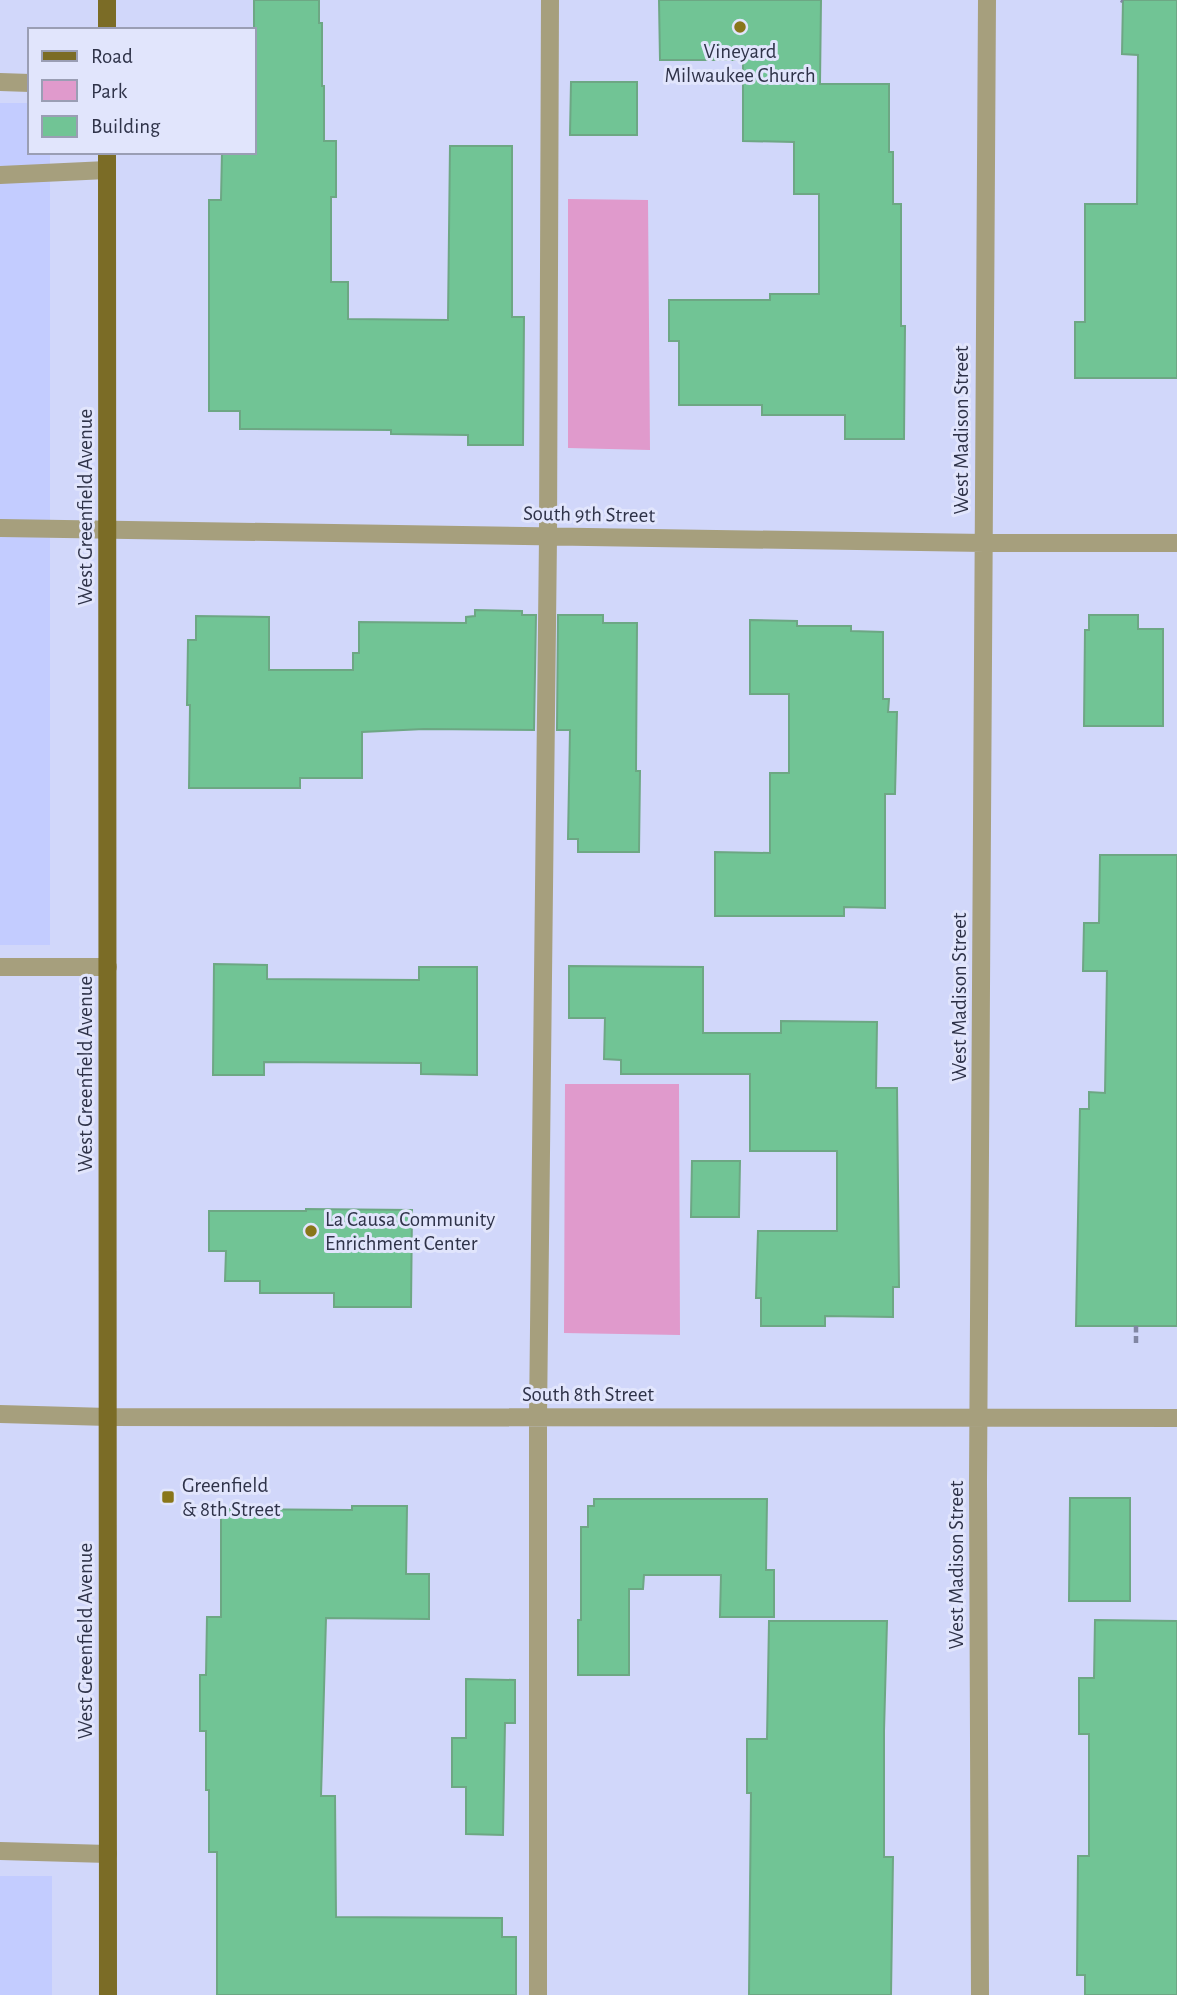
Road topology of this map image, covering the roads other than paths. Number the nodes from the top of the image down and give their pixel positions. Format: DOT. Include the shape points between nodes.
graph roads {
  1 [pos="107,0"];
  2 [pos="550,0"];
  3 [pos="987,0"];
  4 [pos="107,28"];
  5 [pos="0,82"];
  6 [pos="28,83"];
  7 [pos="107,161"];
  8 [pos="0,175"];
  9 [pos="0,528"];
  10 [pos="108,530"];
  11 [pos="548,537"];
  12 [pos="984,543"];
  13 [pos="1177,543"];
  14 [pos="0,967"];
  15 [pos="108,967"];
  16 [pos="0,1414"];
  17 [pos="108,1416"];
  18 [pos="538,1416"];
  19 [pos="979,1416"];
  20 [pos="1177,1418"];
  21 [pos="0,1851"];
  22 [pos="108,1854"];
  23 [pos="108,1995"];
  24 [pos="538,1995"];
  25 [pos="980,1995"];
  1 -- 4 [label="main road"];
  2 -- 11 [label="street"];
  3 -- 12 [label="street, West Madison Street"];
  5 -- 6 [label="street"];
  7 -- 8 [label="street"];
  7 -- 10 [label="main road, West Greenfield Avenue"];
  9 -- 10 [label="street, South 9th Street"];
  10 -- 11 [label="street, South 9th Street"];
  10 -- 15 [label="main road, West Greenfield Avenue"];
  11 -- 12 [label="street, South 9th Street"];
  11 -- 18 [label="street"];
  12 -- 13 [label="street, South 9th Street"];
  12 -- 19 [label="street, West Madison Street"];
  14 -- 15 [label="street"];
  15 -- 17 [label="main road, West Greenfield Avenue"];
  16 -- 17 [label="street, South 8th Street"];
  17 -- 18 [label="street, South 8th Street"];
  17 -- 22 [label="main road, West Greenfield Avenue"];
  18 -- 19 [label="street, South 8th Street"];
  18 -- 24 [label="street"];
  19 -- 20 [label="street, South 8th Street"];
  19 -- 25 [label="street, West Madison Street"];
  21 -- 22 [label="street"];
  22 -- 23 [label="main road, West Greenfield Avenue"];
}
